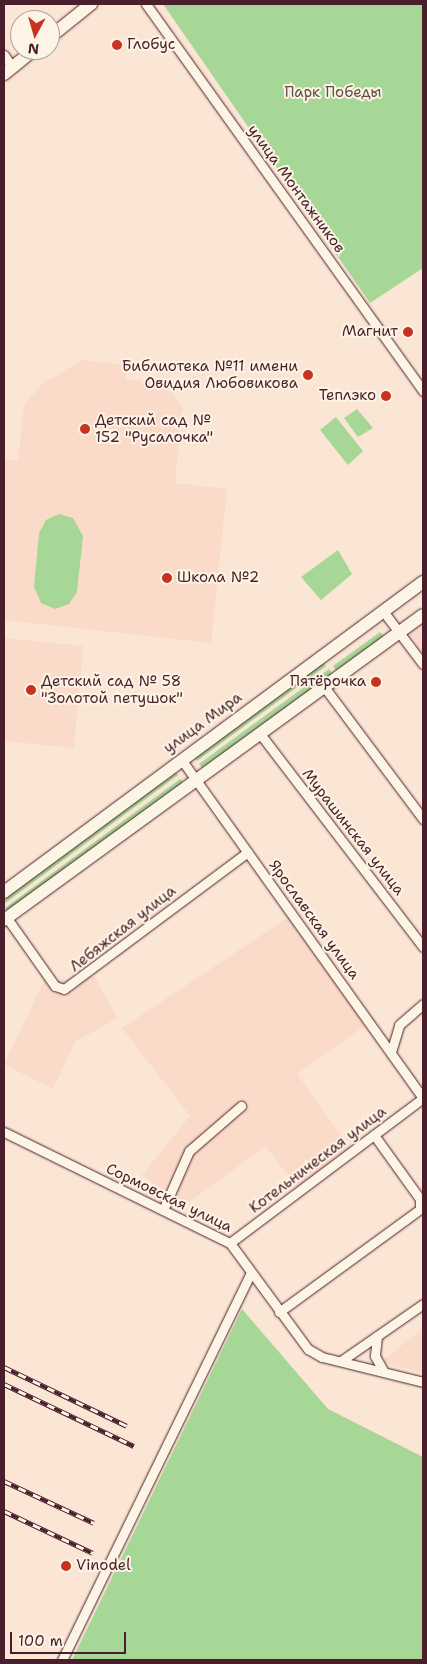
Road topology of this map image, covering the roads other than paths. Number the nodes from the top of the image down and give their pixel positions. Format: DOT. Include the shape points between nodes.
graph roads {
  1 [pos="91,4"];
  2 [pos="146,4"];
  3 [pos="60,29"];
  4 [pos="4,55"];
  5 [pos="21,60"];
  6 [pos="8,70"];
  7 [pos="423,391"];
  8 [pos="423,582"];
  9 [pos="383,611"];
  10 [pos="423,615"];
  11 [pos="400,632"];
  12 [pos="423,664"];
  13 [pos="325,688"];
  14 [pos="261,735"];
  15 [pos="181,758"];
  16 [pos="197,780"];
  17 [pos="423,819"];
  18 [pos="248,852"];
  19 [pos="4,892"];
  20 [pos="5,919"];
  21 [pos="423,947"];
  22 [pos="423,1004"];
  23 [pos="391,1052"];
  24 [pos="423,1098"];
  25 [pos="241,1106"];
  26 [pos="4,1132"];
  27 [pos="374,1135"];
  28 [pos="163,1210"];
  29 [pos="230,1243"];
  30 [pos="250,1273"];
  31 [pos="423,1304"];
  32 [pos="279,1312"];
  33 [pos="377,1336"];
  34 [pos="341,1362"];
  35 [pos="384,1372"];
  36 [pos="423,1382"];
  37 [pos="62,1660"];
  1 -- 3 [label="street"];
  2 -- 7 [label="street, улица Монтажников"];
  4 -- 6 [label="street"];
  5 -- 6 [label="street"];
  8 -- 9 [label="street, улица Мира"];
  9 -- 11 [label="street"];
  9 -- 15 [label="street, улица Мира"];
  10 -- 11 [label="street"];
  11 -- 12 [label="street"];
  11 -- 13 [label="street"];
  13 -- 14 [label="street"];
  13 -- 17 [label="street"];
  14 -- 16 [label="street"];
  14 -- 21 [label="street, Мурашинская улица"];
  15 -- 16 [label="street, Ярославская улица"];
  15 -- 19 [label="street, улица Мира"];
  16 -- 18 [label="street, Ярославская улица"];
  16 -- 20 [label="street"];
  18 -- 20 [label="street, Лебяжская улица" via="64,989 55,986"];
  18 -- 23 [label="street, Ярославская улица"];
  22 -- 23 [label="street" via="399,1025"];
  23 -- 24 [label="street, Ярославская улица"];
  24 -- 27 [label="street, Котельническая улица"];
  25 -- 28 [label="street" via="189,1151"];
  26 -- 28 [label="street, Сормовская улица"];
  27 -- 29 [label="street, Котельническая улица"];
  27 -- 32 [label="street" via="420,1200 420,1209"];
  28 -- 29 [label="street, Сормовская улица"];
  29 -- 30 [label="street, Сормовская улица"];
  30 -- 32 [label="street, Сормовская улица"];
  30 -- 37 [label="street"];
  31 -- 33 [label="street"];
  32 -- 34 [label="street, Сормовская улица" via="308,1349"];
  33 -- 34 [label="street"];
  33 -- 35 [label="street" via="375,1356"];
  34 -- 35 [label="street, Сормовская улица"];
  35 -- 36 [label="street, Сормовская улица"];
}
